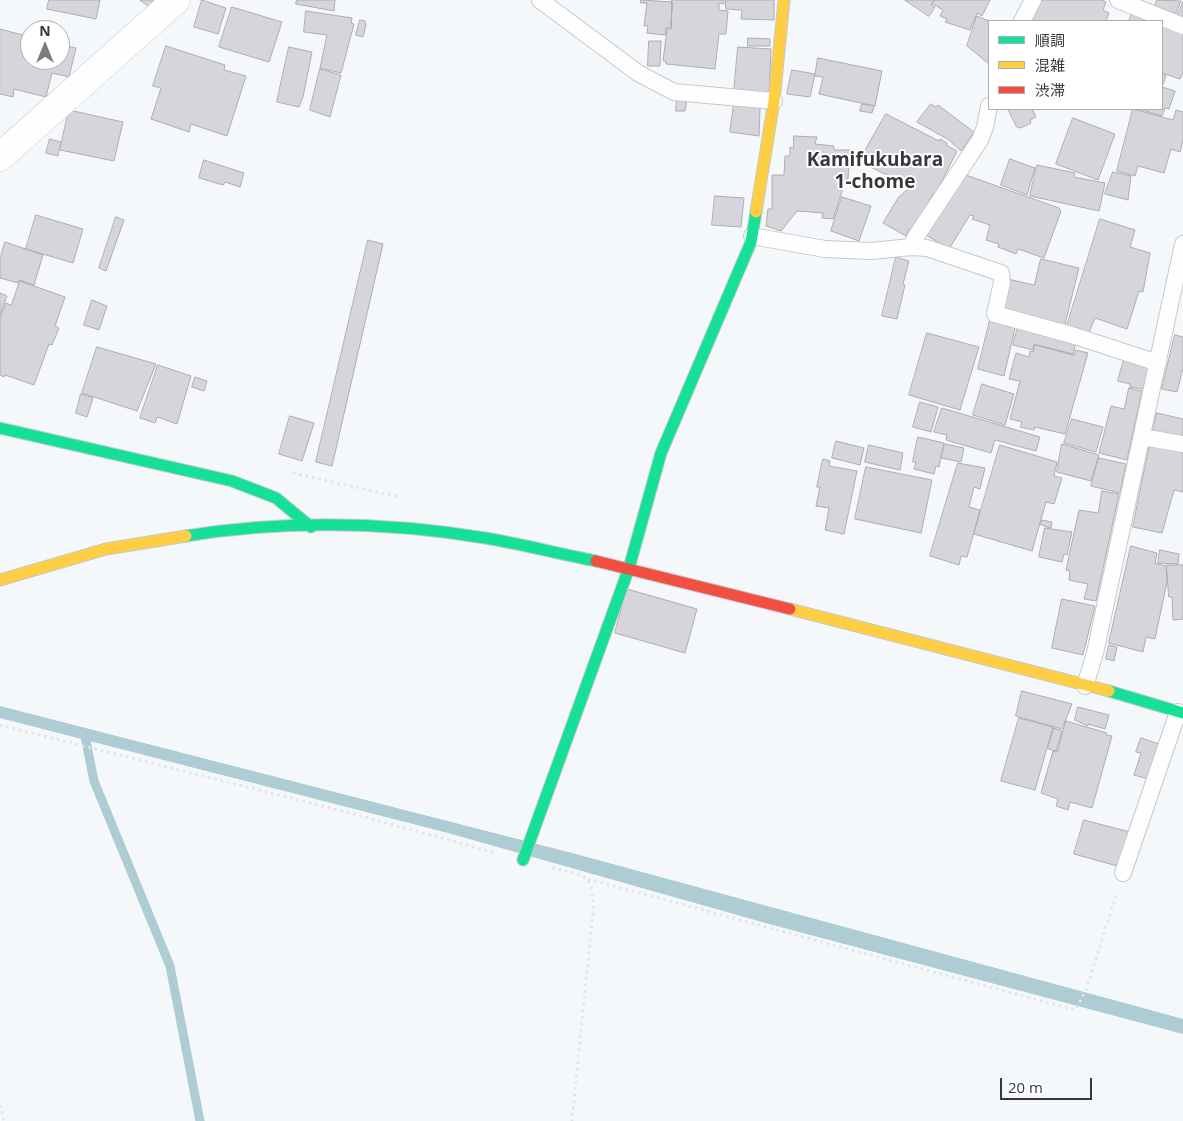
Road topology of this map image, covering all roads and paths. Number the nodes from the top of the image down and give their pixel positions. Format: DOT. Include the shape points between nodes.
graph roads {
  1 [pos="176,0"];
  2 [pos="540,0"];
  3 [pos="784,0"];
  4 [pos="1033,0"];
  5 [pos="1118,0"];
  6 [pos="1023,20"];
  7 [pos="1183,26"];
  8 [pos="774,101"];
  9 [pos="988,110"];
  10 [pos="0,157"];
  11 [pos="752,236"];
  12 [pos="1183,244"];
  13 [pos="911,247"];
  14 [pos="1158,363"];
  15 [pos="0,428"];
  16 [pos="1142,438"];
  17 [pos="1183,444"];
  18 [pos="311,527"];
  19 [pos="629,568"];
  20 [pos="0,580"];
  21 [pos="1085,686"];
  22 [pos="1181,712"];
  23 [pos="0,725"];
  24 [pos="523,860"];
  25 [pos="1123,873"];
  26 [pos="588,879"];
  27 [pos="0,1105"];
  28 [pos="4,1121"];
  29 [pos="572,1121"];
  1 -- 10 [label="street"];
  2 -- 8 [label="lane" via="638,73 674,92"];
  3 -- 8 [label="street"];
  4 -- 6 [label="lane"];
  5 -- 7 [label="lane"];
  8 -- 11 [label="street"];
  9 -- 13 [label="lane" via="980,140"];
  11 -- 13 [label="lane" via="825,249 871,251"];
  11 -- 19 [label="street" via="661,453"];
  12 -- 14 [label="lane"];
  13 -- 14 [label="lane" via="935,250 1001,273 1003,277 995,314"];
  14 -- 16 [label="lane"];
  15 -- 18 [label="street" via="232,481 276,498"];
  16 -- 17 [label="lane"];
  16 -- 21 [label="lane"];
  18 -- 19 [label="street" via="366,526 484,538"];
  18 -- 20 [label="street" via="245,528 106,549"];
  19 -- 21 [label="street"];
  19 -- 24 [label="street"];
  21 -- 22 [label="street"];
  22 -- 25 [label="lane"];
  23 -- 24 [label="path"];
  24 -- 26 [label="path"];
  25 -- 26 [label="path" via="1086,990 1075,1010"];
  26 -- 29 [label="path" via="593,887 593,911"];
  27 -- 28 [label="path"];
}
